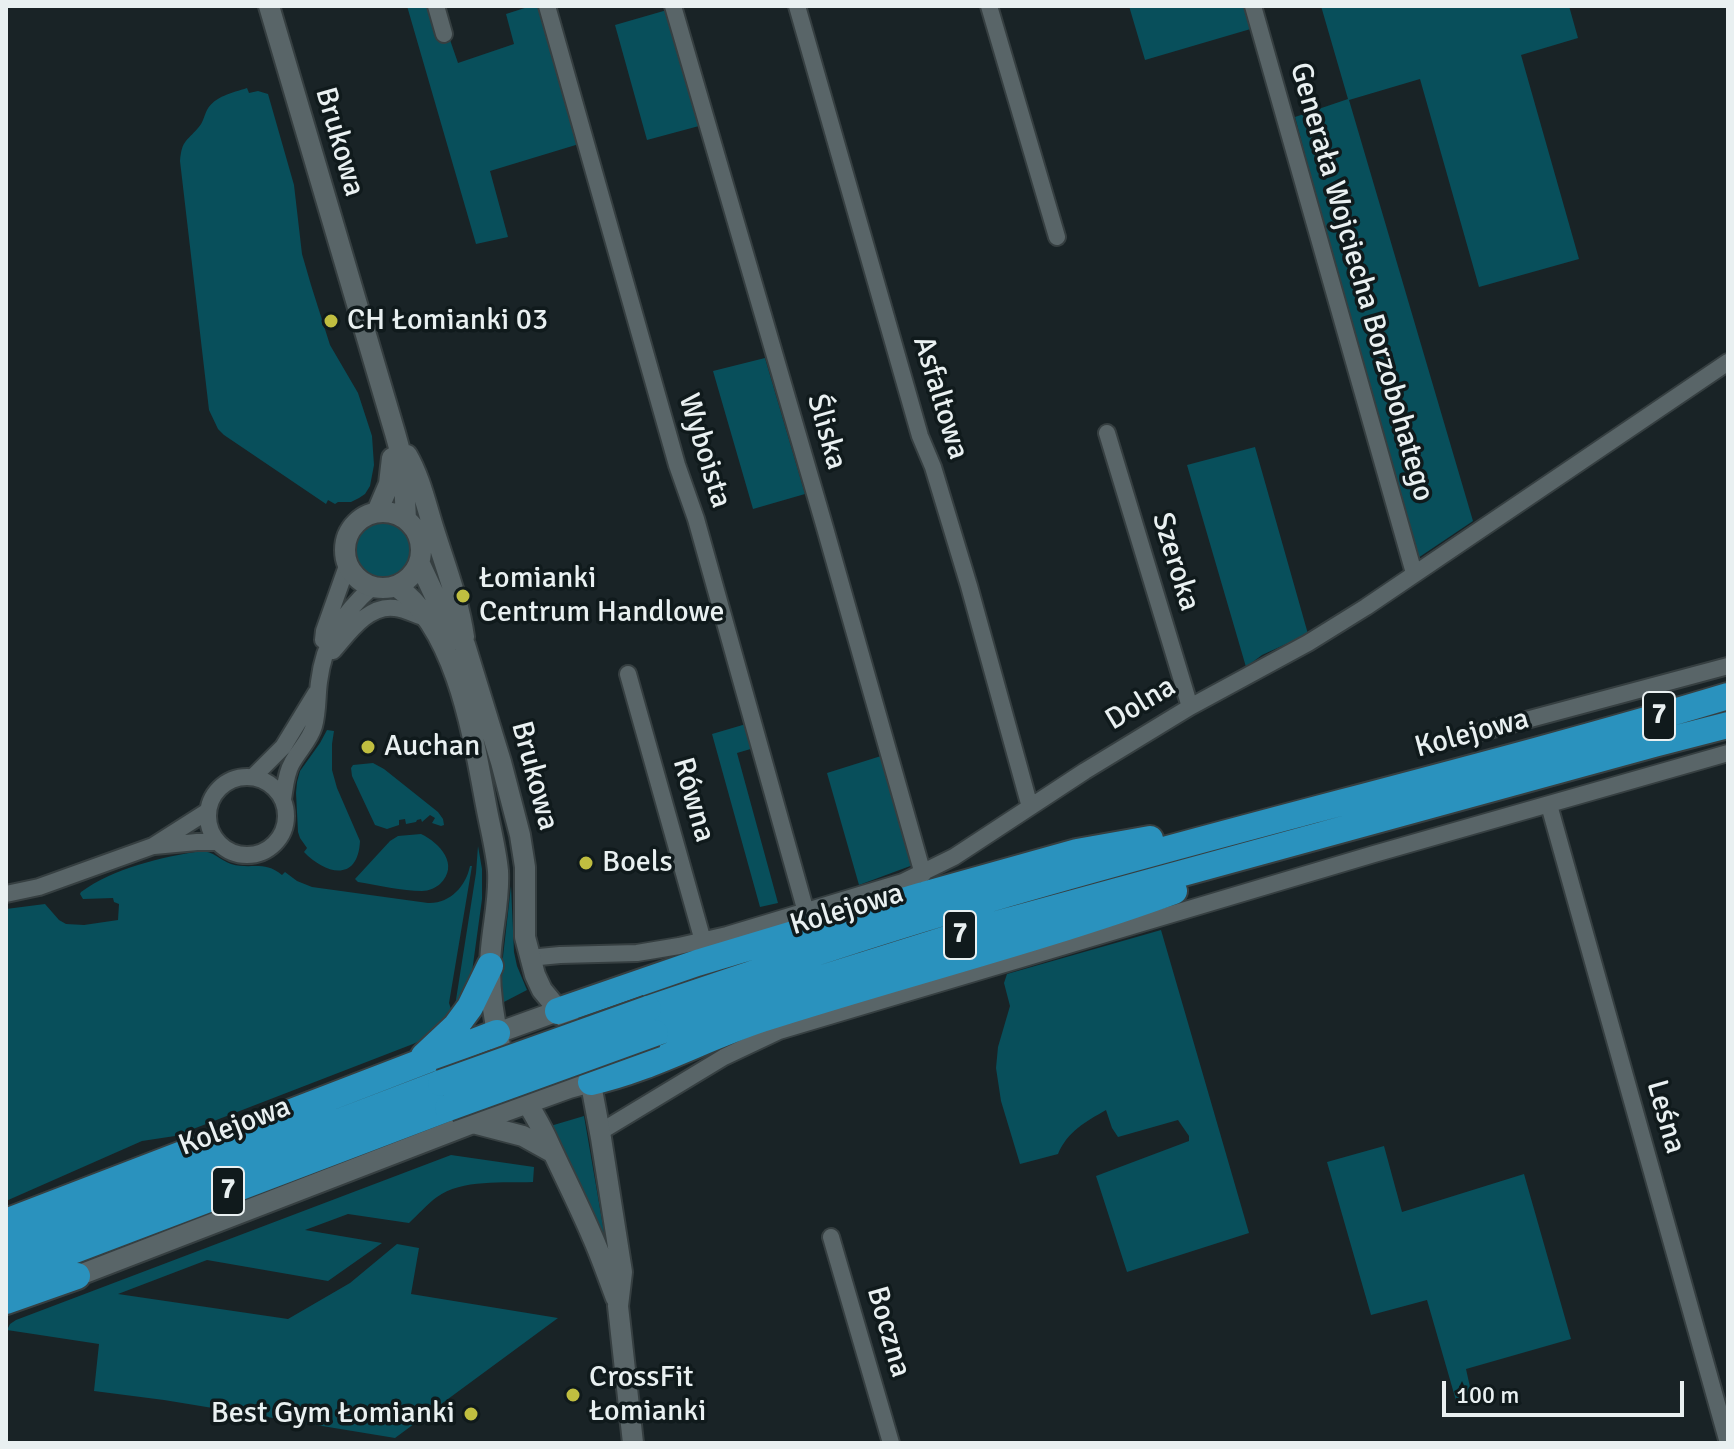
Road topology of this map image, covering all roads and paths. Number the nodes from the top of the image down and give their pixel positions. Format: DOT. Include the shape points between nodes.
graph roads {
  1 [pos="269,6"];
  2 [pos="436,6"];
  3 [pos="547,6"];
  4 [pos="673,6"];
  5 [pos="797,6"];
  6 [pos="989,6"];
  7 [pos="1253,6"];
  8 [pos="444,34"];
  9 [pos="1057,237"];
  10 [pos="1728,362"];
  11 [pos="395,433"];
  12 [pos="1107,433"];
  13 [pos="377,512"];
  14 [pos="406,519"];
  15 [pos="419,562"];
  16 [pos="347,566"];
  17 [pos="1414,573"];
  18 [pos="396,586"];
  19 [pos="372,587"];
  20 [pos="426,618"];
  21 [pos="465,645"];
  22 [pos="323,661"];
  23 [pos="1728,666"];
  24 [pos="628,674"];
  25 [pos="319,688"];
  26 [pos="1728,696"];
  27 [pos="1190,707"];
  28 [pos="1728,725"];
  29 [pos="1474,734"];
  30 [pos="1728,753"];
  31 [pos="253,777"];
  32 [pos="283,799"];
  33 [pos="1549,805"];
  34 [pos="1030,807"];
  35 [pos="208,811"];
  36 [pos="1239,830"];
  37 [pos="218,842"];
  38 [pos="153,846"];
  39 [pos="1269,849"];
  40 [pos="923,874"];
  41 [pos="6,894"];
  42 [pos="806,912"];
  43 [pos="703,941"];
  44 [pos="529,958"];
  45 [pos="490,966"];
  46 [pos="558,1011"];
  47 [pos="651,1021"];
  48 [pos="497,1033"];
  49 [pos="418,1063"];
  50 [pos="591,1082"];
  51 [pos="445,1095"];
  52 [pos="526,1103"];
  53 [pos="473,1123"];
  54 [pos="600,1132"];
  55 [pos="550,1151"];
  56 [pos="6,1222"];
  57 [pos="831,1237"];
  58 [pos="6,1249"];
  59 [pos="6,1276"];
  60 [pos="77,1276"];
  61 [pos="6,1301"];
  62 [pos="618,1306"];
  63 [pos="633,1443"];
  64 [pos="891,1443"];
  65 [pos="1728,1443"];
  1 -- 11 [label="street, Brukowa"];
  2 -- 8 [label="street"];
  3 -- 42 [label="street, Wyboista"];
  4 -- 40 [label="street, Śliska"];
  5 -- 34 [label="street, Asfaltowa"];
  6 -- 9 [label="street"];
  7 -- 17 [label="street, Generała Wojciecha Borzobohatego"];
  10 -- 17 [label="street, Dolna"];
  11 -- 13 [label="street, Brukowa" via="389,484"];
  11 -- 14 [label="street, Brukowa" via="403,462"];
  11 -- 21 [label="street" via="420,486"];
  12 -- 27 [label="street, Szeroka"];
  13 -- 14 [label="street"];
  13 -- 16 [label="street" via="362,518 348,534"];
  14 -- 15 [label="street" via="421,542"];
  15 -- 18 [label="street"];
  15 -- 21 [label="street, Brukowa"];
  16 -- 19 [label="street"];
  16 -- 22 [label="street" via="324,631"];
  17 -- 27 [label="street, Dolna" via="1308,643"];
  18 -- 19 [label="street"];
  18 -- 20 [label="street, Brukowa"];
  19 -- 22 [label="street" via="348,610"];
  20 -- 22 [label="street" via="381,608"];
  20 -- 45 [label="street, Brukowa" via="453,668 475,746 498,869"];
  21 -- 44 [label="street, Brukowa" via="520,835"];
  22 -- 25 [label="street"];
  23 -- 29 [label="street, Kolejowa"];
  24 -- 43 [label="street, Równa"];
  25 -- 31 [label="street" via="283,747"];
  25 -- 32 [label="street" via="314,729 291,764"];
  26 -- 36 [label="highway, Kolejowa / 7"];
  27 -- 34 [label="street, Dolna"];
  28 -- 39 [label="highway, Kolejowa / 7"];
  30 -- 33 [label="street"];
  31 -- 32 [label="street" via="268,782"];
  31 -- 35 [label="street" via="225,783"];
  32 -- 37 [label="street" via="284,829 268,849 239,854"];
  33 -- 54 [label="street" via="779,1031 724,1057"];
  33 -- 65 [label="street, Leśna"];
  34 -- 40 [label="street, Dolna"];
  35 -- 37 [label="street"];
  35 -- 38 [label="street"];
  36 -- 46 [label="highway" via="1181,833 1077,852 697,963"];
  36 -- 47 [label="highway, Kolejowa / 7" via="781,964"];
  37 -- 38 [label="street"];
  38 -- 41 [label="street"];
  39 -- 47 [label="highway, Kolejowa / 7" via="982,928 773,994"];
  39 -- 50 [label="highway" via="1105,916 759,1020"];
  40 -- 42 [label="street, Dolna"];
  42 -- 43 [label="street, Dolna"];
  43 -- 44 [label="street, Dolna" via="637,953"];
  44 -- 46 [label="street, Brukowa"];
  45 -- 48 [label="street, Brukowa"];
  45 -- 49 [label="highway" via="463,1017"];
  46 -- 48 [label="street"];
  46 -- 50 [label="street, Brukowa" via="581,1042"];
  47 -- 51 [label="highway, Kolejowa / 7, bridge"];
  48 -- 49 [label="highway"];
  48 -- 52 [label="street, Brukowa"];
  49 -- 56 [label="highway"];
  50 -- 52 [label="street"];
  50 -- 54 [label="street"];
  51 -- 58 [label="highway, Kolejowa / 7"];
  51 -- 59 [label="highway, Kolejowa / 7"];
  52 -- 53 [label="street"];
  52 -- 55 [label="street"];
  53 -- 55 [label="street" via="523,1136"];
  53 -- 60 [label="street"];
  54 -- 62 [label="street" via="622,1272"];
  55 -- 62 [label="street" via="593,1238"];
  57 -- 64 [label="street, Boczna"];
  60 -- 61 [label="highway"];
  62 -- 63 [label="street"];
}
